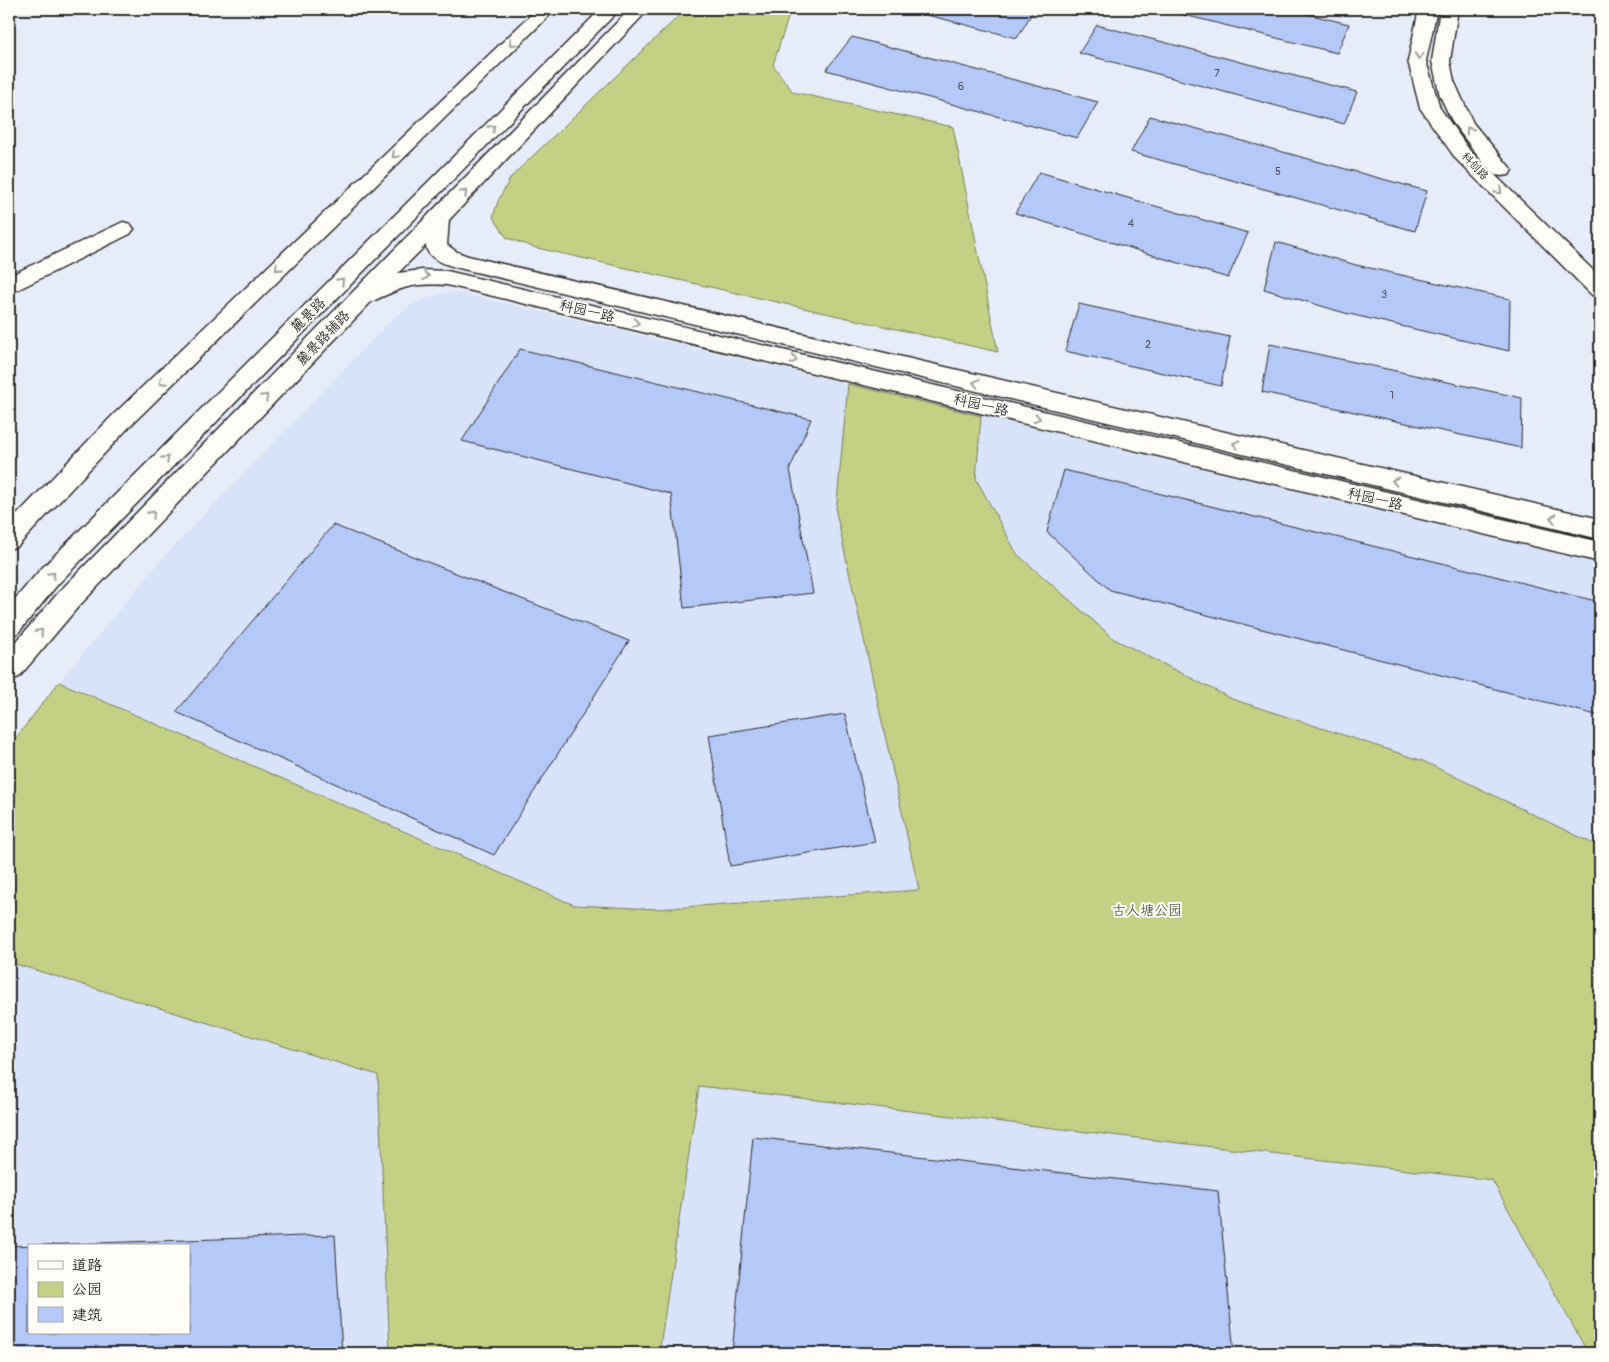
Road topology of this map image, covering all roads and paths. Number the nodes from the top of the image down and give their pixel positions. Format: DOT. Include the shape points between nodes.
graph roads {
  1 [pos="547,9"];
  2 [pos="610,9"];
  3 [pos="640,9"];
  4 [pos="1428,9"];
  5 [pos="1449,9"];
  6 [pos="438,219"];
  7 [pos="122,229"];
  8 [pos="1600,265"];
  9 [pos="9,285"];
  10 [pos="1600,290"];
  11 [pos="364,296"];
  12 [pos="133,410"];
  13 [pos="9,526"];
  14 [pos="1600,529"];
  15 [pos="9,539"];
  16 [pos="1600,552"];
  17 [pos="9,625"];
  18 [pos="9,669"];
  1 -- 12 [label="main road, one-way"];
  17 -- 2 [label="main road, 麓景路, one-way" via="49,577"];
  6 -- 3 [label="main road, 麓景路辅路, one-way"];
  4 -- 10 [label="main road, 科创路, one-way" via="1417,61 1430,108 1462,155"];
  8 -- 5 [label="main road, 科创路, one-way" via="1486,155 1453,108 1441,64"];
  6 -- 11 [label="main road, 麓景路辅路"];
  14 -- 6 [label="main road, 科园一路, one-way" via="463,262 436,248"];
  7 -- 9 [label="main road"];
  11 -- 16 [label="main road, 科园一路, one-way" via="398,279 418,276 447,278"];
  18 -- 11 [label="main road, 麓景路辅路, one-way" via="69,599"];
  12 -- 13 [label="main road"];
  12 -- 15 [label="main road"];
}
